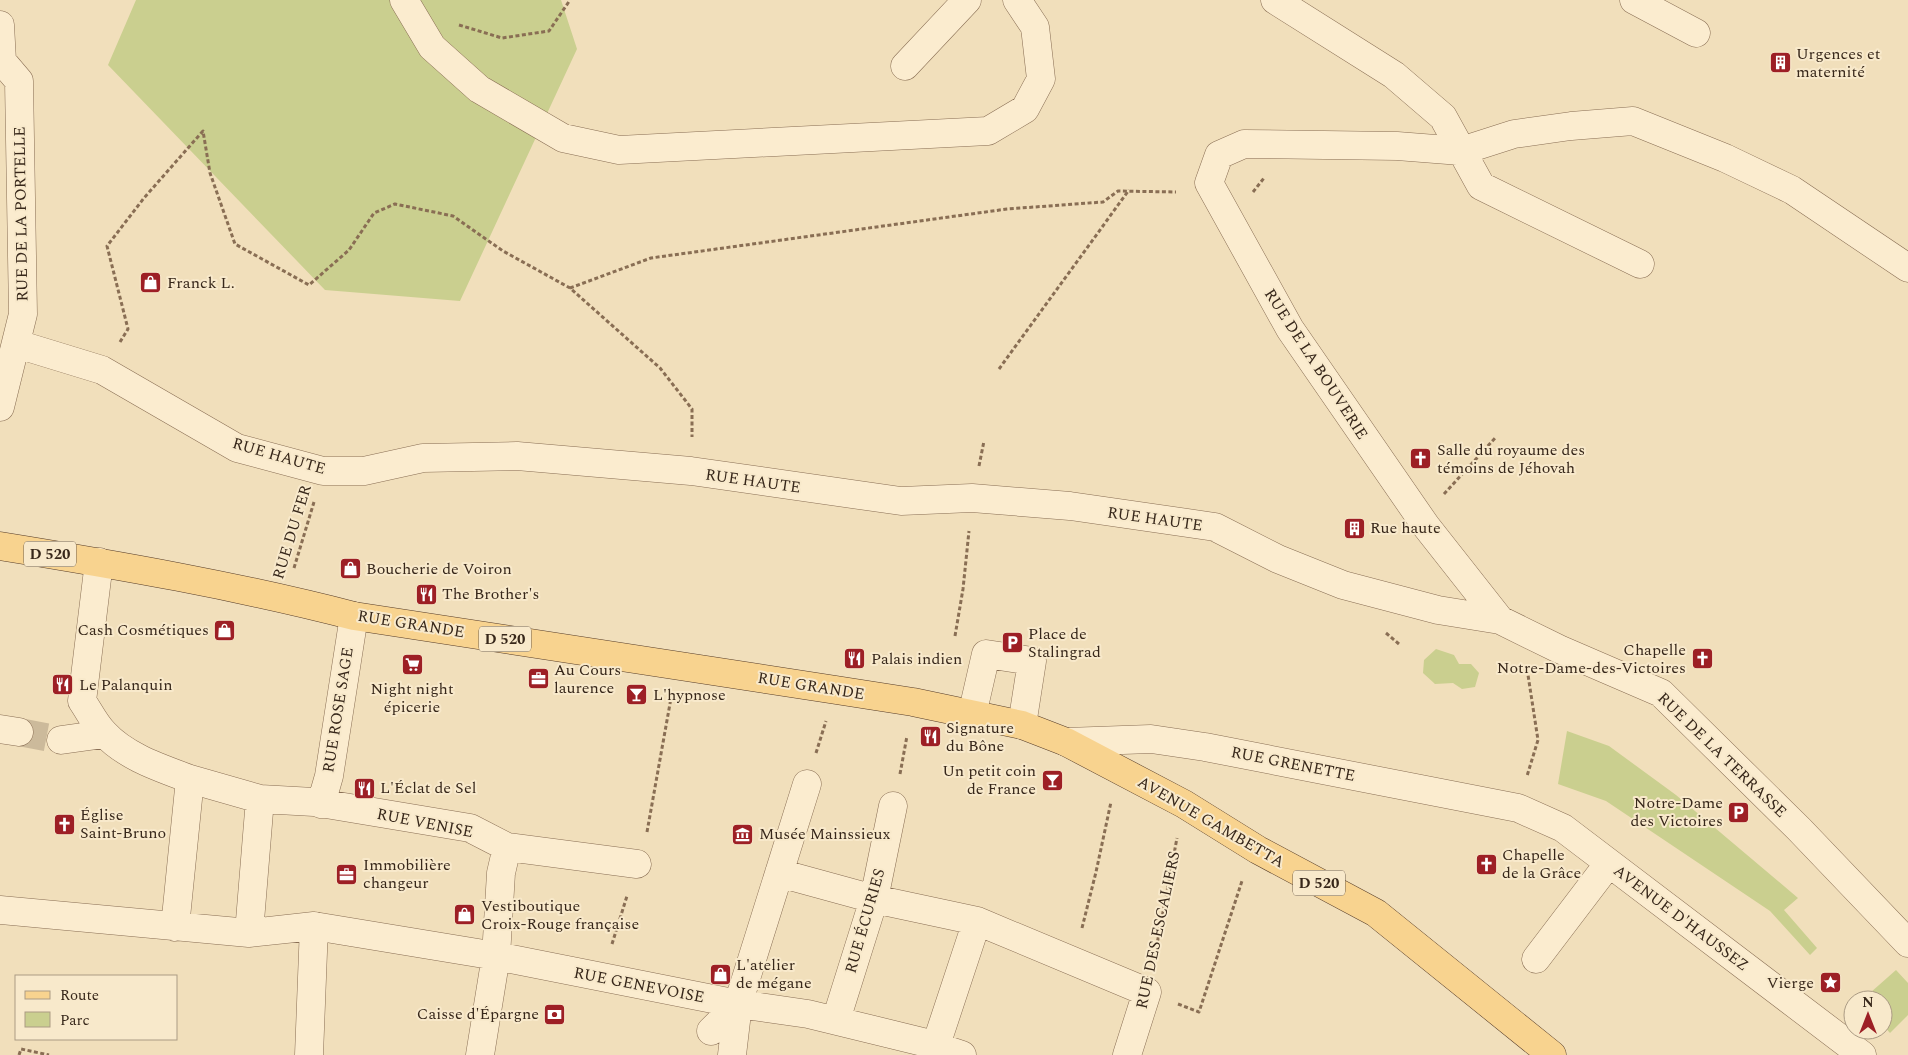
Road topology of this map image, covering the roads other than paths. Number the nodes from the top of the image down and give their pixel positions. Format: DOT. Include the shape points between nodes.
graph roads {
  1 [pos="404,0"];
  2 [pos="967,0"];
  3 [pos="1017,0"];
  4 [pos="1275,0"];
  5 [pos="1634,0"];
  6 [pos="0,25"];
  7 [pos="1696,33"];
  8 [pos="904,66"];
  9 [pos="1461,152"];
  10 [pos="1640,264"];
  11 [pos="1908,268"];
  12 [pos="18,344"];
  13 [pos="0,407"];
  14 [pos="0,546"];
  15 [pos="100,562"];
  16 [pos="354,616"];
  17 [pos="1500,620"];
  18 [pos="913,702"];
  19 [pos="972,715"];
  20 [pos="1022,725"];
  21 [pos="104,734"];
  22 [pos="61,740"];
  23 [pos="1066,742"];
  24 [pos="190,779"];
  25 [pos="807,784"];
  26 [pos="260,799"];
  27 [pos="321,804"];
  28 [pos="894,806"];
  29 [pos="1518,808"];
  30 [pos="507,847"];
  31 [pos="1609,863"];
  32 [pos="637,864"];
  33 [pos="779,873"];
  34 [pos="874,900"];
  35 [pos="0,910"];
  36 [pos="977,921"];
  37 [pos="314,926"];
  38 [pos="175,927"];
  39 [pos="249,933"];
  40 [pos="1908,943"];
  41 [pos="496,956"];
  42 [pos="1536,959"];
  43 [pos="505,989"];
  44 [pos="738,1004"];
  45 [pos="836,1020"];
  46 [pos="711,1031"];
  47 [pos="936,1045"];
  48 [pos="310,1055"];
  49 [pos="480,1055"];
  50 [pos="732,1055"];
  51 [pos="962,1055"];
  52 [pos="1128,1055"];
  53 [pos="1552,1055"];
  54 [pos="1862,1055"];
  1 -- 3 [label="street" via="432,47 479,89 563,138 619,150 988,131 1025,109 1041,79 1035,27"];
  2 -- 8 [label="street"];
  4 -- 9 [label="street" via="1394,75 1443,117"];
  5 -- 7 [label="street"];
  6 -- 12 [label="street, RUE DE LA PORTELLE" via="2,61 19,81 23,314"];
  9 -- 10 [label="street" via="1481,186"];
  9 -- 11 [label="street" via="1514,134 1633,121 1725,158 1792,190"];
  9 -- 17 [label="street, RUE DE LA BOUVERIE" via="1382,146 1244,144 1219,155 1209,183 1290,329 1418,514"];
  12 -- 13 [label="street, RUE DE LA PORTELLE"];
  12 -- 17 [label="street, RUE HAUTE" via="102,370 237,448 323,471 364,471 423,458 517,456 691,471 901,501 972,498 1070,506 1215,527 1278,559 1343,584 1438,610"];
  14 -- 15 [label="main road, RUE GRANDE / D 520"];
  15 -- 16 [label="main road, RUE GRANDE / D 520"];
  15 -- 21 [label="street" via="82,701"];
  16 -- 18 [label="main road, RUE GRANDE / D 520"];
  16 -- 27 [label="street, RUE ROSE SAGE"];
  17 -- 40 [label="street, RUE DE LA TERRASSE" via="1661,693 1799,829"];
  18 -- 19 [label="main road, AVENUE GAMBETTA / D 520"];
  19 -- 20 [label="main road, AVENUE GAMBETTA / D 520"];
  19 -- 20 [label="street" via="986,654 1032,661"];
  20 -- 23 [label="main road, AVENUE GAMBETTA / D 520"];
  21 -- 22 [label="street"];
  21 -- 24 [label="street, RUE VENISE" via="146,762"];
  23 -- 29 [label="street, RUE GRENETTE" via="1151,738"];
  23 -- 53 [label="main road, AVENUE GAMBETTA / D 520" via="1184,804 1258,850 1376,913"];
  24 -- 26 [label="street, RUE VENISE"];
  24 -- 38 [label="street"];
  25 -- 33 [label="street"];
  26 -- 27 [label="street, RUE VENISE"];
  26 -- 39 [label="street"];
  27 -- 30 [label="street, RUE VENISE" via="470,828"];
  28 -- 34 [label="street, RUE ÉCURIES"];
  29 -- 31 [label="street, AVENUE D'HAUSSEZ" via="1562,828"];
  30 -- 32 [label="street, RUE VENISE"];
  30 -- 41 [label="street" via="501,873"];
  31 -- 42 [label="street"];
  31 -- 54 [label="street, AVENUE D'HAUSSEZ"];
  33 -- 34 [label="street"];
  33 -- 44 [label="street"];
  34 -- 36 [label="street"];
  34 -- 45 [label="street, RUE ÉCURIES"];
  35 -- 38 [label="street, RUE GENEVOISE"];
  36 -- 47 [label="street"];
  36 -- 52 [label="street, RUE DES ESCALIERS" via="1147,992"];
  37 -- 39 [label="street, RUE GENEVOISE"];
  37 -- 41 [label="street, RUE GENEVOISE"];
  37 -- 48 [label="street"];
  38 -- 39 [label="street, RUE GENEVOISE"];
  41 -- 43 [label="street"];
  41 -- 44 [label="street, RUE GENEVOISE"];
  41 -- 49 [label="street"];
  44 -- 45 [label="street, RUE GENEVOISE"];
  44 -- 46 [label="street"];
  44 -- 50 [label="street"];
  45 -- 47 [label="street, RUE GENEVOISE"];
  47 -- 51 [label="street, RUE GENEVOISE"];
}
